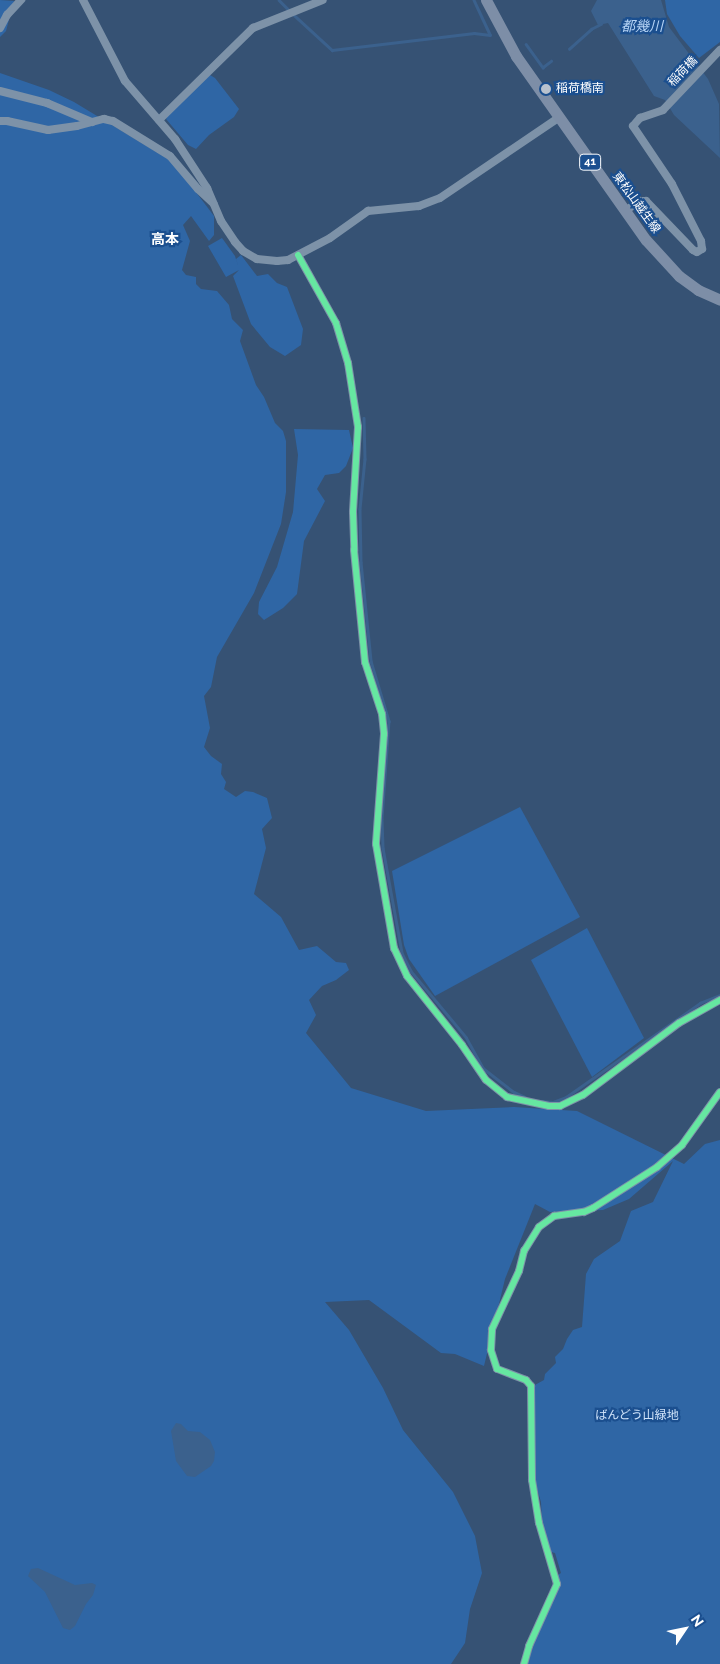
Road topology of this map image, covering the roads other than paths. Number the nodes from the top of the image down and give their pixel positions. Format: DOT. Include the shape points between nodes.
graph roads {
  1 [pos="20,0"];
  2 [pos="83,0"];
  3 [pos="323,0"];
  4 [pos="486,0"];
  5 [pos="0,28"];
  6 [pos="720,50"];
  7 [pos="0,91"];
  8 [pos="558,118"];
  9 [pos="159,120"];
  10 [pos="0,122"];
  11 [pos="92,122"];
  12 [pos="215,204"];
  13 [pos="625,212"];
  14 [pos="298,255"];
  15 [pos="720,300"];
  16 [pos="720,1000"];
  17 [pos="720,1092"];
  18 [pos="524,1664"];
  1 -- 5 [label="street"];
  2 -- 9 [label="street" via="126,81"];
  3 -- 9 [label="street" via="253,28"];
  4 -- 8 [label="main road, 東松山越生線 / 41" via="516,56"];
  6 -- 13 [label="street, 稲荷橋" via="663,110 636,120 633,128 672,184 702,249 693,250 646,201 640,201"];
  7 -- 11 [label="street" via="47,103"];
  8 -- 13 [label="main road, 東松山越生線 / 41"];
  8 -- 14 [label="street" via="440,198 412,207 368,211 330,238"];
  9 -- 12 [label="street" via="187,157"];
  10 -- 11 [label="street" via="48,130"];
  11 -- 12 [label="street" via="113,121 170,156"];
  12 -- 14 [label="street" via="228,232 250,256 277,262"];
  13 -- 15 [label="main road, 東松山越生線 / 41" via="672,271 698,290"];
  14 -- 16 [label="street" via="336,323 348,363 358,427 354,550 365,662 382,714 384,734 376,844 395,952 407,976 486,1080 507,1097 549,1106 560,1106 583,1094 679,1023"];
  17 -- 18 [label="street" via="682,1145 656,1167 593,1208 554,1216 539,1227 524,1251 519,1271 490,1338 497,1369 526,1380 531,1386 532,1480 539,1523 557,1584"];
}
